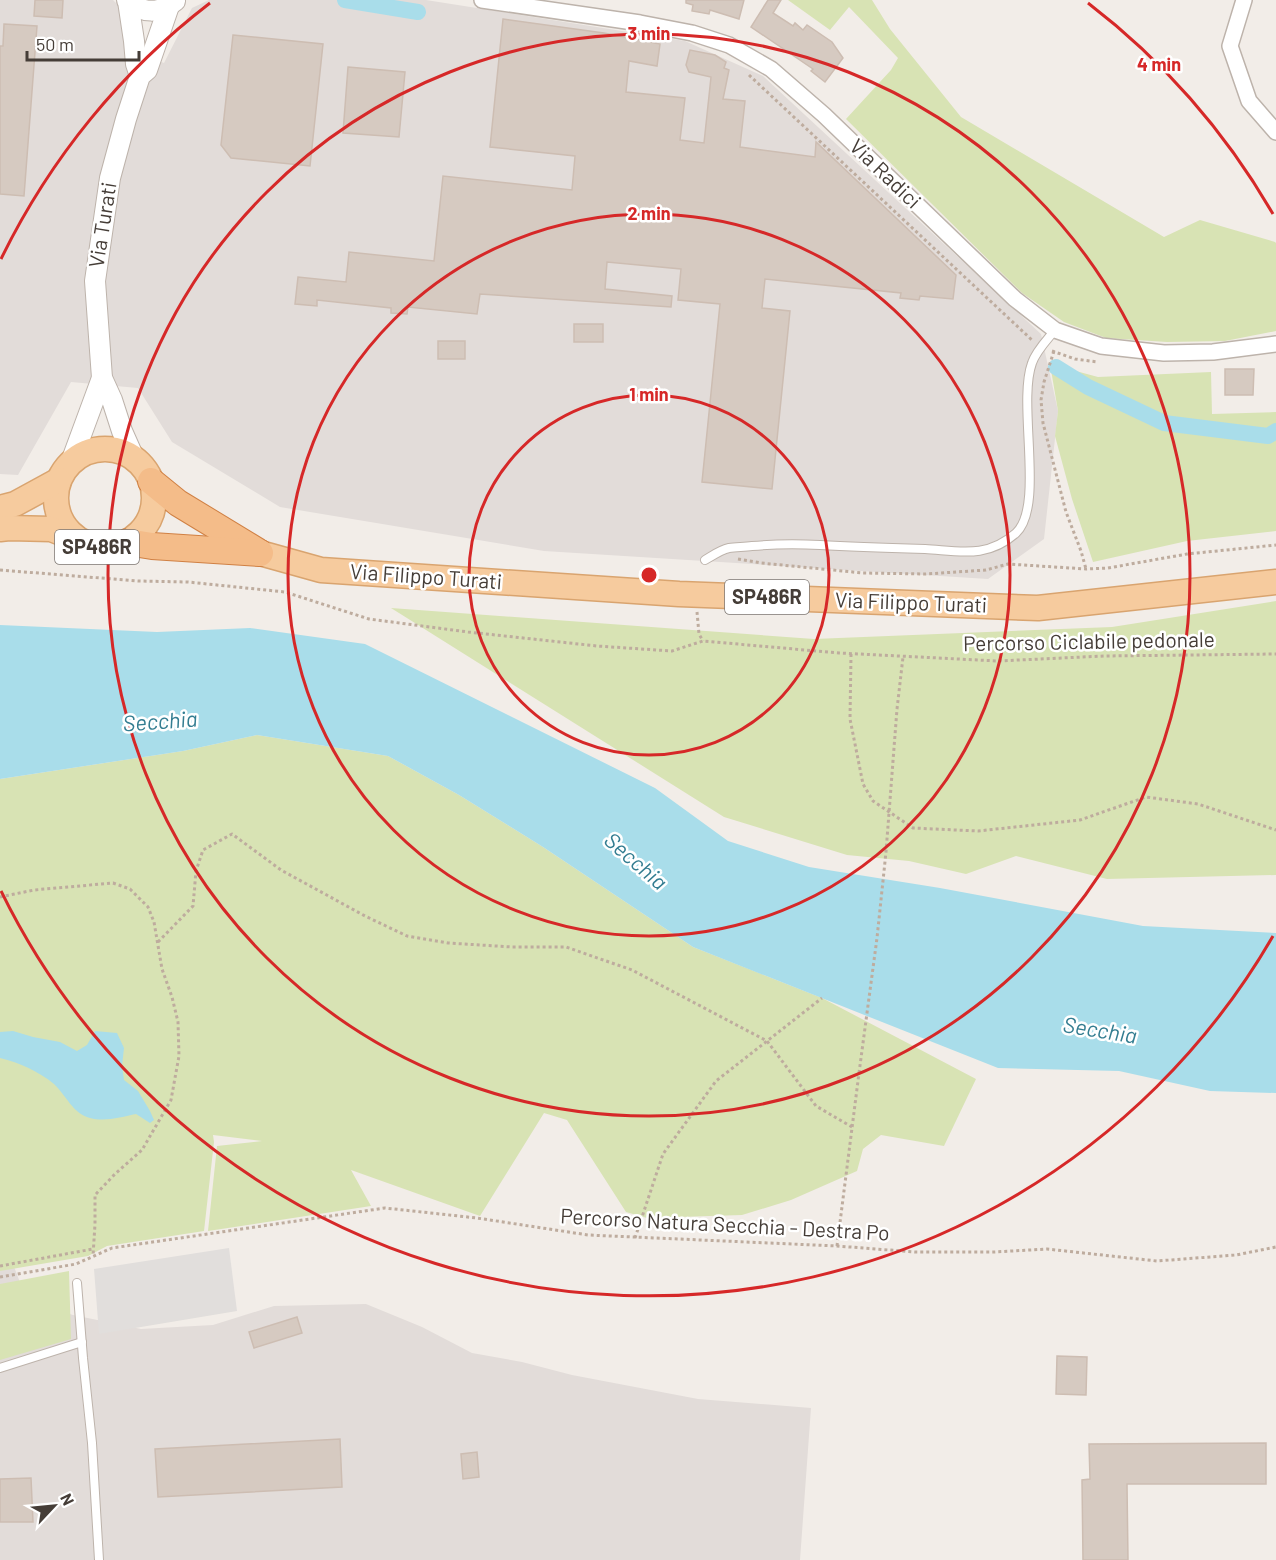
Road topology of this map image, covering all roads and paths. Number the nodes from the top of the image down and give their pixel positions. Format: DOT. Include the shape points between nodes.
graph roads {
  1 [pos="483,0"];
  2 [pos="1244,0"];
  3 [pos="127,1"];
  4 [pos="173,3"];
  5 [pos="743,69"];
  6 [pos="140,76"];
  7 [pos="1276,132"];
  8 [pos="1055,330"];
  9 [pos="1276,344"];
  10 [pos="1041,347"];
  11 [pos="1054,351"];
  12 [pos="102,378"];
  13 [pos="134,458"];
  14 [pos="65,471"];
  15 [pos="151,481"];
  16 [pos="0,508"];
  17 [pos="0,529"];
  18 [pos="77,539"];
  19 [pos="128,542"];
  20 [pos="1276,545"];
  21 [pos="260,553"];
  22 [pos="705,560"];
  23 [pos="1086,569"];
  24 [pos="0,570"];
  25 [pos="1276,582"];
  26 [pos="696,607"];
  27 [pos="704,641"];
  28 [pos="851,654"];
  29 [pos="1276,654"];
  30 [pos="903,657"];
  31 [pos="1276,830"];
  32 [pos="0,897"];
  33 [pos="158,942"];
  34 [pos="822,998"];
  35 [pos="767,1041"];
  36 [pos="852,1127"];
  37 [pos="635,1238"];
  38 [pos="837,1246"];
  39 [pos="1276,1247"];
  40 [pos="93,1249"];
  41 [pos="93,1256"];
  42 [pos="0,1266"];
  43 [pos="0,1277"];
  44 [pos="77,1283"];
  45 [pos="82,1342"];
  46 [pos="0,1368"];
  47 [pos="99,1560"];
  1 -- 8 [label="street, Via Radici" via="692,33 729,45 771,69 1015,299"];
  2 -- 7 [label="street" via="1230,46 1249,101"];
  3 -- 4 [label="street" via="152,11"];
  3 -- 6 [label="street, Via Turati"];
  4 -- 6 [label="street, Via Turati" via="147,70"];
  5 -- 10 [label="path"];
  6 -- 12 [label="street, Via Turati" via="110,178 95,281"];
  8 -- 9 [label="street, Via Radici" via="1101,346 1164,353"];
  8 -- 10 [label="lane"];
  10 -- 22 [label="lane" via="1032,362 1026,392 1030,471 1025,518 1018,531 1005,541 973,553 779,544 728,548"];
  11 -- 23 [label="path" via="1041,400 1043,423 1066,512"];
  12 -- 13 [label="street"];
  12 -- 14 [label="street"];
  13 -- 14 [label="main road" via="113,449 90,451 80,455"];
  13 -- 15 [label="main road, SP486R"];
  14 -- 16 [label="main road" via="15,504"];
  14 -- 18 [label="main road, SP486R" via="56,496 58,512"];
  15 -- 19 [label="main road, SP486R" via="154,502 148,523"];
  15 -- 21 [label="highway, SP486R" via="178,503"];
  17 -- 18 [label="main road, SP486R" via="51,529"];
  18 -- 19 [label="main road, SP486R" via="110,548"];
  19 -- 21 [label="highway, SP486R"];
  20 -- 23 [label="path"];
  21 -- 25 [label="main road, Via Filippo Turati / SP486R" via="321,570 679,594 1038,608"];
  22 -- 23 [label="path" via="730,557 874,573 958,572 1008,564"];
  24 -- 27 [label="path" via="285,592 369,619 597,646 672,651"];
  26 -- 27 [label="path" via="699,634"];
  27 -- 28 [label="path, Percorso Ciclabile pedonale"];
  28 -- 30 [label="path, Percorso Ciclabile pedonale"];
  28 -- 31 [label="path" via="850,719 863,784 873,801 913,828 978,831 1080,820 1146,797 1198,804"];
  29 -- 30 [label="path, Percorso Ciclabile pedonale" via="998,661"];
  30 -- 36 [label="path, bridge" via="878,938"];
  32 -- 33 [label="path" via="113,883 130,889 148,907"];
  33 -- 35 [label="path" via="193,906 196,872 203,850 232,834 281,870 407,936 448,943 567,947 632,970"];
  33 -- 40 [label="path" via="178,1022 179,1056 171,1100 142,1150 95,1195"];
  34 -- 35 [label="path"];
  35 -- 36 [label="path" via="816,1106"];
  35 -- 37 [label="path" via="716,1081 663,1154"];
  36 -- 38 [label="path"];
  37 -- 38 [label="path, Percorso Natura Secchia - Destra Po"];
  37 -- 41 [label="path, Percorso Natura Secchia - Destra Po" via="384,1208 112,1248"];
  38 -- 39 [label="path, Percorso Natura Secchia - Destra Po" via="915,1252 1047,1249 1157,1261 1236,1255"];
  40 -- 41 [label="path"];
  40 -- 42 [label="path"];
  41 -- 43 [label="path, Percorso Natura Secchia - Destra Po" via="76,1264"];
  44 -- 45 [label="lane"];
  45 -- 46 [label="lane"];
  45 -- 47 [label="lane"];
}
